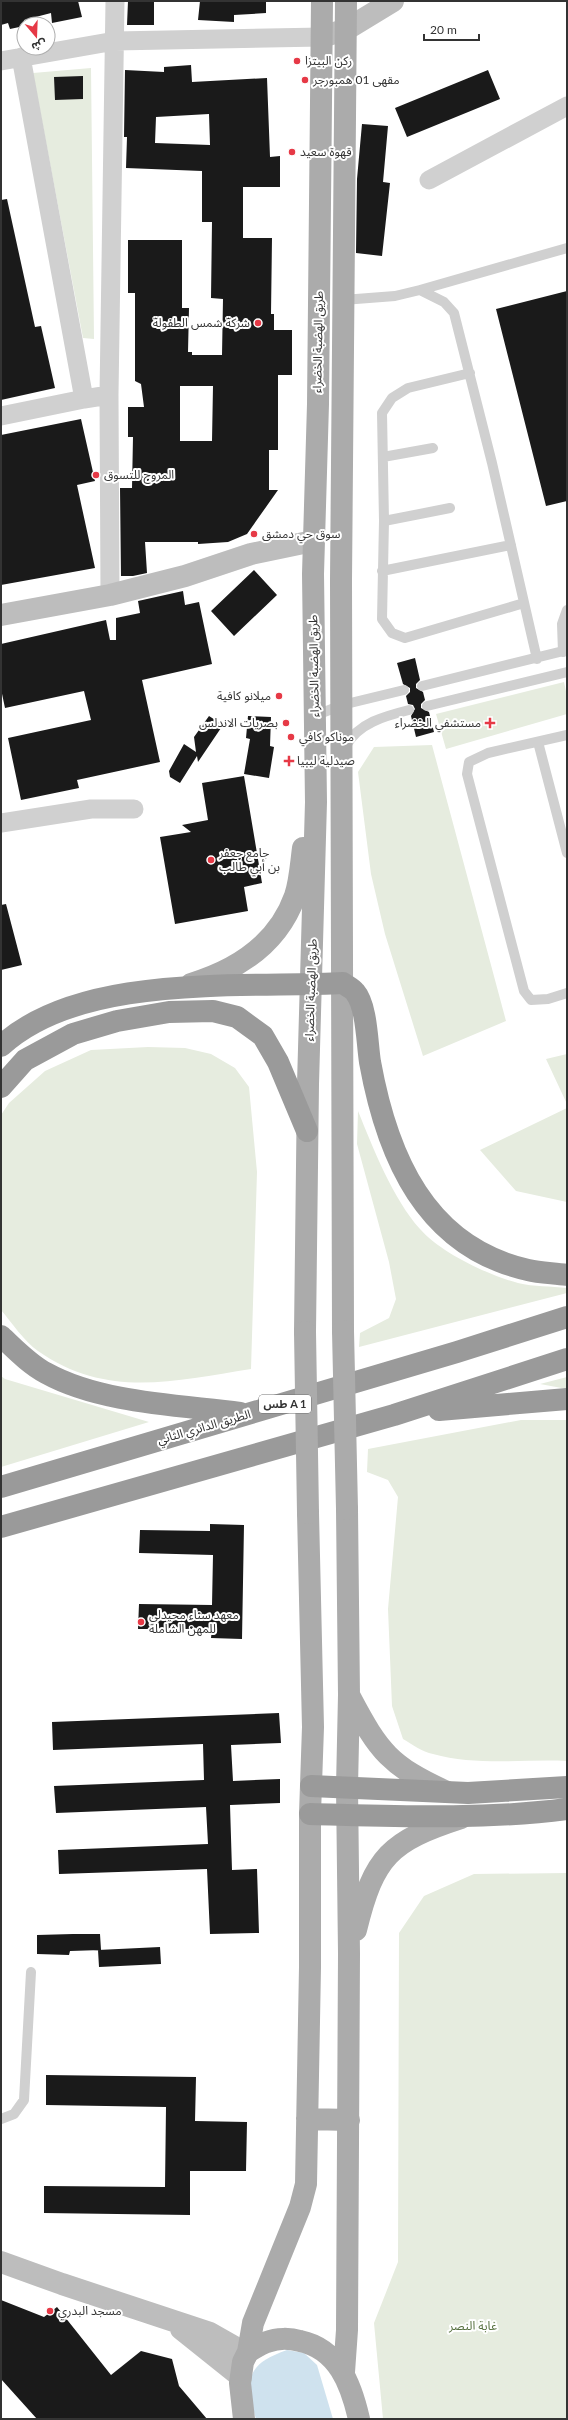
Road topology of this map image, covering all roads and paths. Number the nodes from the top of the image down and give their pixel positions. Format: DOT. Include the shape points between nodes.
graph roads {
  1 [pos="115,1"];
  2 [pos="322,1"];
  3 [pos="346,1"];
  4 [pos="393,1"];
  5 [pos="347,29"];
  6 [pos="322,37"];
  7 [pos="115,41"];
  8 [pos="22,57"];
  9 [pos="1,61"];
  10 [pos="567,106"];
  11 [pos="429,180"];
  12 [pos="567,248"];
  13 [pos="420,290"];
  14 [pos="343,300"];
  15 [pos="470,373"];
  16 [pos="109,395"];
  17 [pos="84,399"];
  18 [pos="1,416"];
  19 [pos="433,448"];
  20 [pos="383,457"];
  21 [pos="450,508"];
  22 [pos="384,520"];
  23 [pos="313,541"];
  24 [pos="511,545"];
  25 [pos="382,571"];
  26 [pos="110,595"];
  27 [pos="524,603"];
  28 [pos="567,610"];
  29 [pos="1,615"];
  30 [pos="565,651"];
  31 [pos="537,658"];
  32 [pos="567,672"];
  33 [pos="422,686"];
  34 [pos="404,690"];
  35 [pos="342,705"];
  36 [pos="427,706"];
  37 [pos="409,710"];
  38 [pos="314,716"];
  39 [pos="567,735"];
  40 [pos="538,742"];
  41 [pos="342,752"];
  42 [pos="316,763"];
  43 [pos="134,809"];
  44 [pos="1,823"];
  45 [pos="567,853"];
  46 [pos="343,983"];
  47 [pos="311,985"];
  48 [pos="183,987"];
  49 [pos="567,993"];
  50 [pos="1,1046"];
  51 [pos="1,1087"];
  52 [pos="307,1131"];
  53 [pos="567,1275"];
  54 [pos="567,1317"];
  55 [pos="1,1336"];
  56 [pos="567,1359"];
  57 [pos="567,1399"];
  58 [pos="249,1414"];
  59 [pos="394,1415"];
  60 [pos="1,1487"];
  61 [pos="1,1527"];
  62 [pos="349,1695"];
  63 [pos="311,1786"];
  64 [pos="347,1787"];
  65 [pos="567,1787"];
  66 [pos="447,1792"];
  67 [pos="567,1809"];
  68 [pos="310,1814"];
  69 [pos="347,1816"];
  70 [pos="465,1816"];
  71 [pos="350,1954"];
  72 [pos="31,1972"];
  73 [pos="1,2119"];
  74 [pos="307,2119"];
  75 [pos="349,2120"];
  76 [pos="1,2262"];
  77 [pos="167,2318"];
  78 [pos="247,2353"];
  79 [pos="344,2372"];
  80 [pos="241,2377"];
  81 [pos="244,2419"];
  82 [pos="359,2419"];
  1 -- 7 [label="street"];
  2 -- 6 [label="main road, طريق الهضبة الخضراء"];
  3 -- 5 [label="main road, طريق الهضبة الخضراء"];
  4 -- 5 [label="street"];
  5 -- 6 [label="street"];
  5 -- 14 [label="main road, طريق الهضبة الخضراء"];
  6 -- 7 [label="street"];
  6 -- 23 [label="main road, طريق الهضبة الخضراء"];
  7 -- 8 [label="street"];
  7 -- 16 [label="street"];
  8 -- 9 [label="street"];
  8 -- 17 [label="street"];
  10 -- 11 [label="street"];
  12 -- 13 [label="lane"];
  13 -- 14 [label="lane" via="395,296"];
  13 -- 15 [label="lane" via="444,302 454,312"];
  14 -- 35 [label="main road, طريق الهضبة الخضراء"];
  15 -- 20 [label="lane" via="408,388 392,398 382,413"];
  15 -- 24 [label="lane"];
  16 -- 17 [label="street"];
  16 -- 26 [label="street"];
  17 -- 18 [label="street"];
  19 -- 20 [label="lane"];
  20 -- 22 [label="lane"];
  21 -- 22 [label="lane"];
  22 -- 25 [label="lane"];
  23 -- 26 [label="street" via="251,554 184,576"];
  23 -- 38 [label="main road, طريق الهضبة الخضراء"];
  24 -- 25 [label="lane"];
  24 -- 27 [label="lane"];
  25 -- 27 [label="lane" via="382,619 392,633 405,638"];
  26 -- 29 [label="street"];
  27 -- 31 [label="lane"];
  28 -- 30 [label="lane" via="562,624"];
  30 -- 31 [label="lane"];
  31 -- 33 [label="lane"];
  32 -- 36 [label="lane"];
  34 -- 35 [label="lane"];
  35 -- 38 [label="lane"];
  35 -- 41 [label="main road, طريق الهضبة الخضراء"];
  37 -- 41 [label="lane" via="360,728"];
  38 -- 42 [label="main road, طريق الهضبة الخضراء"];
  39 -- 40 [label="lane"];
  40 -- 45 [label="lane"];
  40 -- 49 [label="lane" via="482,756 469,762 467,774 524,991 531,1000 548,999"];
  41 -- 46 [label="main road, طريق الهضبة الخضراء"];
  42 -- 47 [label="main road, طريق الهضبة الخضراء"];
  42 -- 48 [label="main road" via="298,887 295,898 279,926 263,946 241,964"];
  43 -- 44 [label="street" via="91,809"];
  46 -- 47 [label="highway"];
  46 -- 53 [label="highway" via="354,990 360,1002 370,1062 385,1123 396,1156 417,1196 447,1230 485,1255 528,1270"];
  46 -- 62 [label="main road, طريق الهضبة الخضراء, bridge" via="343,1331"];
  47 -- 48 [label="highway"];
  47 -- 52 [label="main road, طريق الهضبة الخضراء"];
  48 -- 50 [label="highway" via="134,993 62,1011 33,1023"];
  51 -- 52 [label="highway" via="25,1060 74,1034 117,1020 170,1012 214,1011 237,1017 263,1036 278,1062"];
  52 -- 63 [label="main road, طريق الهضبة الخضراء, bridge" via="306,1332 313,1727"];
  54 -- 58 [label="highway, الطريق الدائري الثاني / طس A 1"];
  55 -- 58 [label="highway" via="21,1356 45,1373 74,1386 112,1396"];
  56 -- 59 [label="highway"];
  57 -- 59 [label="highway"];
  58 -- 60 [label="highway, الطريق الدائري الثاني / طس A 1"];
  59 -- 61 [label="highway"];
  62 -- 64 [label="main road, طريق الهضبة الخضراء"];
  62 -- 66 [label="main road" via="386,1756 416,1778"];
  63 -- 64 [label="highway"];
  63 -- 68 [label="main road, طريق الهضبة الخضراء"];
  64 -- 66 [label="highway"];
  64 -- 69 [label="main road, طريق الهضبة الخضراء"];
  65 -- 66 [label="highway"];
  67 -- 70 [label="highway"];
  68 -- 69 [label="highway"];
  68 -- 74 [label="main road, طريق الهضبة الخضراء"];
  69 -- 70 [label="highway"];
  69 -- 71 [label="main road, طريق الهضبة الخضراء"];
  70 -- 71 [label="main road" via="425,1830 386,1854 371,1880"];
  71 -- 75 [label="main road"];
  72 -- 73 [label="lane" via="24,2100 14,2114"];
  74 -- 75 [label="main road"];
  74 -- 78 [label="main road, طريق الهضبة الخضراء" via="306,2184 303,2197 253,2323"];
  75 -- 79 [label="main road" via="347,2330"];
  76 -- 77 [label="street"];
  77 -- 78 [label="street" via="210,2333"];
  77 -- 80 [label="street"];
  78 -- 79 [label="main road" via="267,2341 289,2338 312,2343 330,2355"];
  78 -- 80 [label="main road, طريق الهضبة الخضراء" via="242,2362"];
  79 -- 82 [label="main road"];
  80 -- 81 [label="main road, طريق الهضبة الخضراء"];
}
